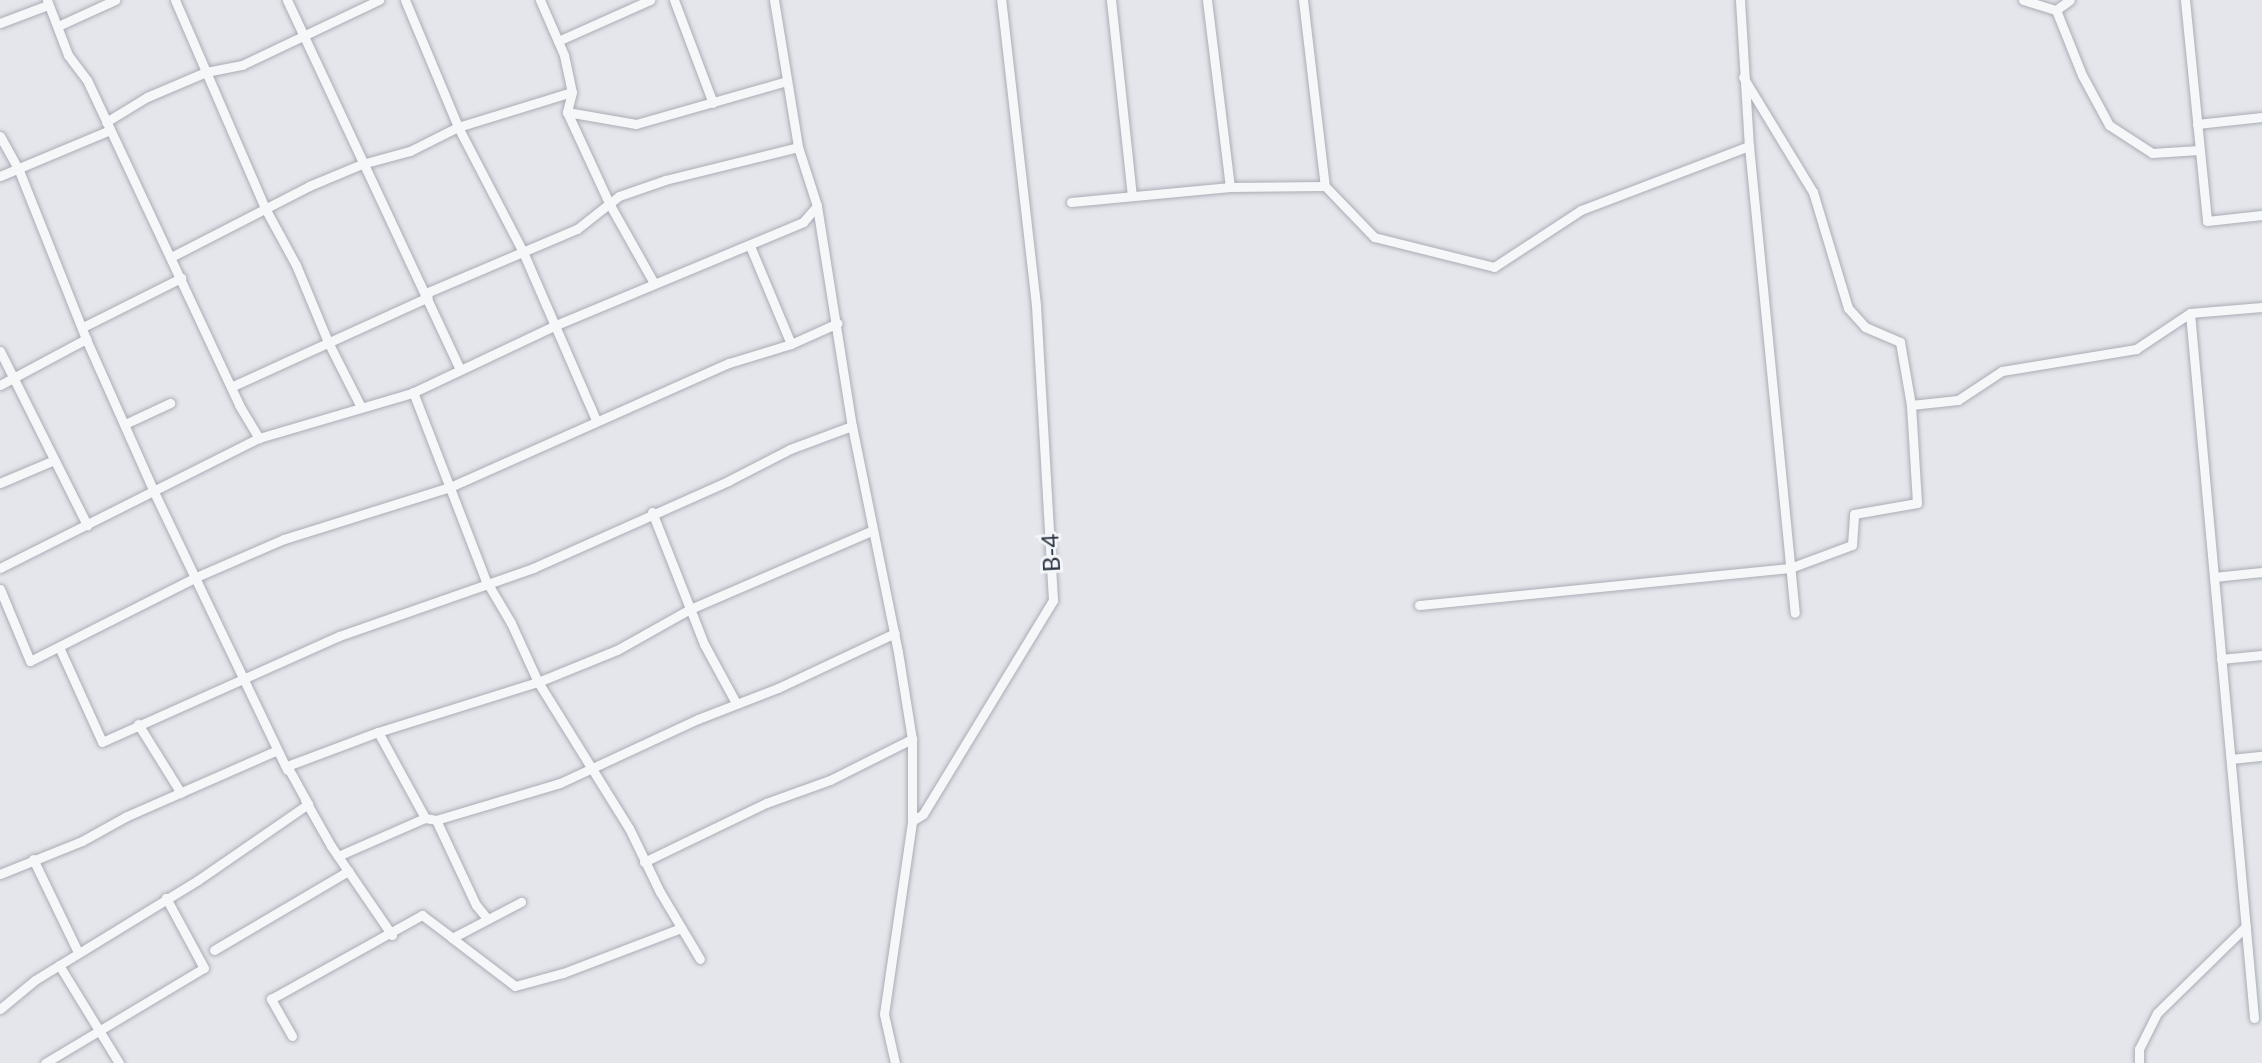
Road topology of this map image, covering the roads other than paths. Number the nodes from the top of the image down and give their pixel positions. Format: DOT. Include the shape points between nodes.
graph roads {
  1 [pos="115,0"];
  2 [pos="175,0"];
  3 [pos="287,0"];
  4 [pos="379,0"];
  5 [pos="405,0"];
  6 [pos="540,0"];
  7 [pos="650,0"];
  8 [pos="674,0"];
  9 [pos="774,0"];
  10 [pos="1001,0"];
  11 [pos="1111,0"];
  12 [pos="1207,0"];
  13 [pos="1303,0"];
  14 [pos="1740,0"];
  15 [pos="2023,0"];
  16 [pos="2070,0"];
  17 [pos="2185,0"];
  18 [pos="48,2"];
  19 [pos="636,2"];
  20 [pos="2056,10"];
  21 [pos="0,23"];
  22 [pos="58,26"];
  23 [pos="302,35"];
  24 [pos="558,41"];
  25 [pos="206,72"];
  26 [pos="1743,77"];
  27 [pos="787,81"];
  28 [pos="572,92"];
  29 [pos="713,103"];
  30 [pos="567,112"];
  31 [pos="2262,117"];
  32 [pos="2197,124"];
  33 [pos="108,126"];
  34 [pos="458,127"];
  35 [pos="0,136"];
  36 [pos="1749,146"];
  37 [pos="798,147"];
  38 [pos="2199,150"];
  39 [pos="362,164"];
  40 [pos="18,168"];
  41 [pos="0,176"];
  42 [pos="1325,186"];
  43 [pos="1230,187"];
  44 [pos="1132,195"];
  45 [pos="1071,202"];
  46 [pos="610,205"];
  47 [pos="817,206"];
  48 [pos="266,210"];
  49 [pos="2262,215"];
  50 [pos="750,246"];
  51 [pos="523,252"];
  52 [pos="171,257"];
  53 [pos="181,278"];
  54 [pos="654,283"];
  55 [pos="427,295"];
  56 [pos="2262,307"];
  57 [pos="2190,313"];
  58 [pos="838,323"];
  59 [pos="556,325"];
  60 [pos="83,327"];
  61 [pos="86,339"];
  62 [pos="328,342"];
  63 [pos="791,344"];
  64 [pos="0,351"];
  65 [pos="460,370"];
  66 [pos="11,379"];
  67 [pos="0,385"];
  68 [pos="233,386"];
  69 [pos="413,392"];
  70 [pos="170,403"];
  71 [pos="1911,405"];
  72 [pos="361,407"];
  73 [pos="596,420"];
  74 [pos="125,424"];
  75 [pos="852,426"];
  76 [pos="259,438"];
  77 [pos="52,461"];
  78 [pos="0,483"];
  79 [pos="447,488"];
  80 [pos="154,492"];
  81 [pos="652,512"];
  82 [pos="87,525"];
  83 [pos="873,530"];
  84 [pos="0,568"];
  85 [pos="1790,568"];
  86 [pos="2262,572"];
  87 [pos="196,577"];
  88 [pos="2214,577"];
  89 [pos="490,585"];
  90 [pos="0,589"];
  91 [pos="1419,605"];
  92 [pos="690,609"];
  93 [pos="1795,613"];
  94 [pos="895,633"];
  95 [pos="59,647"];
  96 [pos="2262,655"];
  97 [pos="2221,659"];
  98 [pos="246,679"];
  99 [pos="538,682"];
  100 [pos="736,703"];
  101 [pos="138,724"];
  102 [pos="378,732"];
  103 [pos="912,739"];
  104 [pos="275,751"];
  105 [pos="2262,756"];
  106 [pos="2231,759"];
  107 [pos="593,768"];
  108 [pos="181,793"];
  109 [pos="308,804"];
  110 [pos="425,818"];
  111 [pos="436,820"];
  112 [pos="912,821"];
  113 [pos="338,856"];
  114 [pos="33,859"];
  115 [pos="644,862"];
  116 [pos="348,871"];
  117 [pos="0,874"];
  118 [pos="166,898"];
  119 [pos="521,902"];
  120 [pos="487,918"];
  121 [pos="2246,926"];
  122 [pos="681,928"];
  123 [pos="392,935"];
  124 [pos="452,938"];
  125 [pos="214,950"];
  126 [pos="78,952"];
  127 [pos="700,959"];
  128 [pos="59,965"];
  129 [pos="0,1009"];
  130 [pos="2254,1018"];
  131 [pos="100,1032"];
  132 [pos="292,1036"];
  133 [pos="45,1063"];
  134 [pos="119,1063"];
  135 [pos="895,1063"];
  136 [pos="2139,1063"];
  1 -- 22 [label="street"];
  2 -- 25 [label="street"];
  3 -- 23 [label="street"];
  4 -- 23 [label="street"];
  5 -- 34 [label="street"];
  6 -- 24 [label="street"];
  7 -- 19 [label="street"];
  8 -- 29 [label="street"];
  9 -- 27 [label="street"];
  10 -- 112 [label="street, B-4" via="1036,305 1053,600 923,814"];
  11 -- 44 [label="street"];
  12 -- 43 [label="street"];
  13 -- 42 [label="street"];
  14 -- 26 [label="street"];
  15 -- 20 [label="street"];
  16 -- 20 [label="street"];
  17 -- 32 [label="street"];
  18 -- 21 [label="street"];
  18 -- 22 [label="street"];
  19 -- 24 [label="street"];
  20 -- 38 [label="street" via="2109,125 2152,153"];
  22 -- 33 [label="street" via="68,55 87,80"];
  23 -- 25 [label="street" via="242,65"];
  23 -- 39 [label="street"];
  24 -- 28 [label="street"];
  25 -- 33 [label="street" via="147,97"];
  25 -- 48 [label="street"];
  26 -- 36 [label="street"];
  26 -- 71 [label="street" via="1813,192 1848,308 1865,327 1900,342"];
  27 -- 29 [label="street"];
  27 -- 37 [label="street"];
  28 -- 30 [label="street"];
  28 -- 34 [label="street"];
  29 -- 30 [label="street" via="636,124"];
  30 -- 46 [label="street"];
  31 -- 32 [label="street"];
  32 -- 38 [label="street"];
  33 -- 40 [label="street"];
  33 -- 52 [label="street"];
  34 -- 39 [label="street" via="410,151"];
  34 -- 51 [label="street"];
  35 -- 40 [label="street"];
  36 -- 42 [label="street" via="1581,210 1494,267 1374,237"];
  36 -- 85 [label="street"];
  37 -- 46 [label="street" via="665,180 619,196"];
  37 -- 47 [label="street"];
  38 -- 49 [label="street" via="2207,221"];
  39 -- 48 [label="street"];
  39 -- 55 [label="street"];
  40 -- 41 [label="street"];
  40 -- 60 [label="street"];
  42 -- 43 [label="street"];
  43 -- 44 [label="street"];
  44 -- 45 [label="street"];
  46 -- 51 [label="street" via="577,229"];
  46 -- 54 [label="street"];
  47 -- 50 [label="street" via="803,222"];
  47 -- 58 [label="street"];
  48 -- 52 [label="street"];
  48 -- 62 [label="street"];
  50 -- 54 [label="street"];
  50 -- 63 [label="street"];
  51 -- 55 [label="street"];
  51 -- 59 [label="street"];
  52 -- 53 [label="street"];
  53 -- 60 [label="street"];
  53 -- 68 [label="street"];
  54 -- 59 [label="street"];
  55 -- 62 [label="street"];
  55 -- 65 [label="street"];
  56 -- 57 [label="street"];
  57 -- 71 [label="street" via="2136,349 2002,371 1958,400"];
  57 -- 88 [label="street"];
  58 -- 63 [label="street"];
  58 -- 75 [label="street"];
  59 -- 65 [label="street"];
  59 -- 73 [label="street"];
  60 -- 61 [label="street"];
  61 -- 66 [label="street"];
  61 -- 74 [label="street"];
  62 -- 68 [label="street"];
  62 -- 72 [label="street"];
  63 -- 73 [label="street" via="729,363"];
  64 -- 66 [label="street"];
  65 -- 69 [label="street"];
  66 -- 67 [label="street"];
  66 -- 77 [label="street"];
  68 -- 76 [label="street"];
  69 -- 72 [label="street"];
  69 -- 79 [label="street"];
  70 -- 74 [label="street"];
  71 -- 85 [label="street" via="1917,503 1854,514 1852,545"];
  72 -- 76 [label="street"];
  73 -- 79 [label="street"];
  74 -- 80 [label="street"];
  75 -- 81 [label="street"];
  75 -- 83 [label="street"];
  76 -- 80 [label="street"];
  77 -- 78 [label="street"];
  77 -- 82 [label="street"];
  79 -- 87 [label="street" via="284,539"];
  79 -- 89 [label="street"];
  80 -- 82 [label="street"];
  80 -- 87 [label="street"];
  81 -- 89 [label="street"];
  81 -- 92 [label="street"];
  82 -- 84 [label="street"];
  83 -- 92 [label="street"];
  83 -- 94 [label="street"];
  85 -- 91 [label="street"];
  85 -- 93 [label="street"];
  86 -- 88 [label="street"];
  87 -- 95 [label="street"];
  87 -- 98 [label="street"];
  88 -- 97 [label="street"];
  89 -- 98 [label="street" via="339,636"];
  89 -- 99 [label="street"];
  90 -- 95 [label="street" via="30,661"];
  92 -- 99 [label="street" via="617,650"];
  92 -- 100 [label="street"];
  94 -- 100 [label="street"];
  94 -- 103 [label="street"];
  95 -- 101 [label="street" via="102,742"];
  96 -- 97 [label="street"];
  97 -- 106 [label="street"];
  98 -- 101 [label="street"];
  98 -- 104 [label="street"];
  99 -- 102 [label="street"];
  99 -- 107 [label="street"];
  100 -- 107 [label="street"];
  101 -- 108 [label="street"];
  102 -- 109 [label="street" via="287,766"];
  102 -- 110 [label="street"];
  103 -- 112 [label="street"];
  103 -- 115 [label="street"];
  104 -- 108 [label="street"];
  104 -- 109 [label="street"];
  105 -- 106 [label="street"];
  106 -- 121 [label="street"];
  107 -- 111 [label="street"];
  107 -- 115 [label="street"];
  108 -- 114 [label="street"];
  109 -- 113 [label="street"];
  109 -- 118 [label="street"];
  110 -- 111 [label="street"];
  110 -- 113 [label="street"];
  111 -- 120 [label="street"];
  112 -- 135 [label="street" via="884,1014"];
  113 -- 116 [label="street"];
  114 -- 117 [label="street"];
  114 -- 126 [label="street"];
  115 -- 122 [label="street"];
  116 -- 123 [label="street"];
  116 -- 125 [label="street"];
  118 -- 126 [label="street"];
  118 -- 131 [label="street" via="204,968"];
  119 -- 120 [label="street"];
  120 -- 124 [label="street"];
  121 -- 130 [label="street"];
  121 -- 136 [label="street" via="2157,1013 2139,1049"];
  122 -- 124 [label="street" via="515,986"];
  122 -- 127 [label="street"];
  123 -- 124 [label="street" via="422,915"];
  123 -- 132 [label="street" via="271,999"];
  126 -- 128 [label="street"];
  128 -- 129 [label="street"];
  128 -- 131 [label="street"];
  131 -- 133 [label="street"];
  131 -- 134 [label="street"];
}
